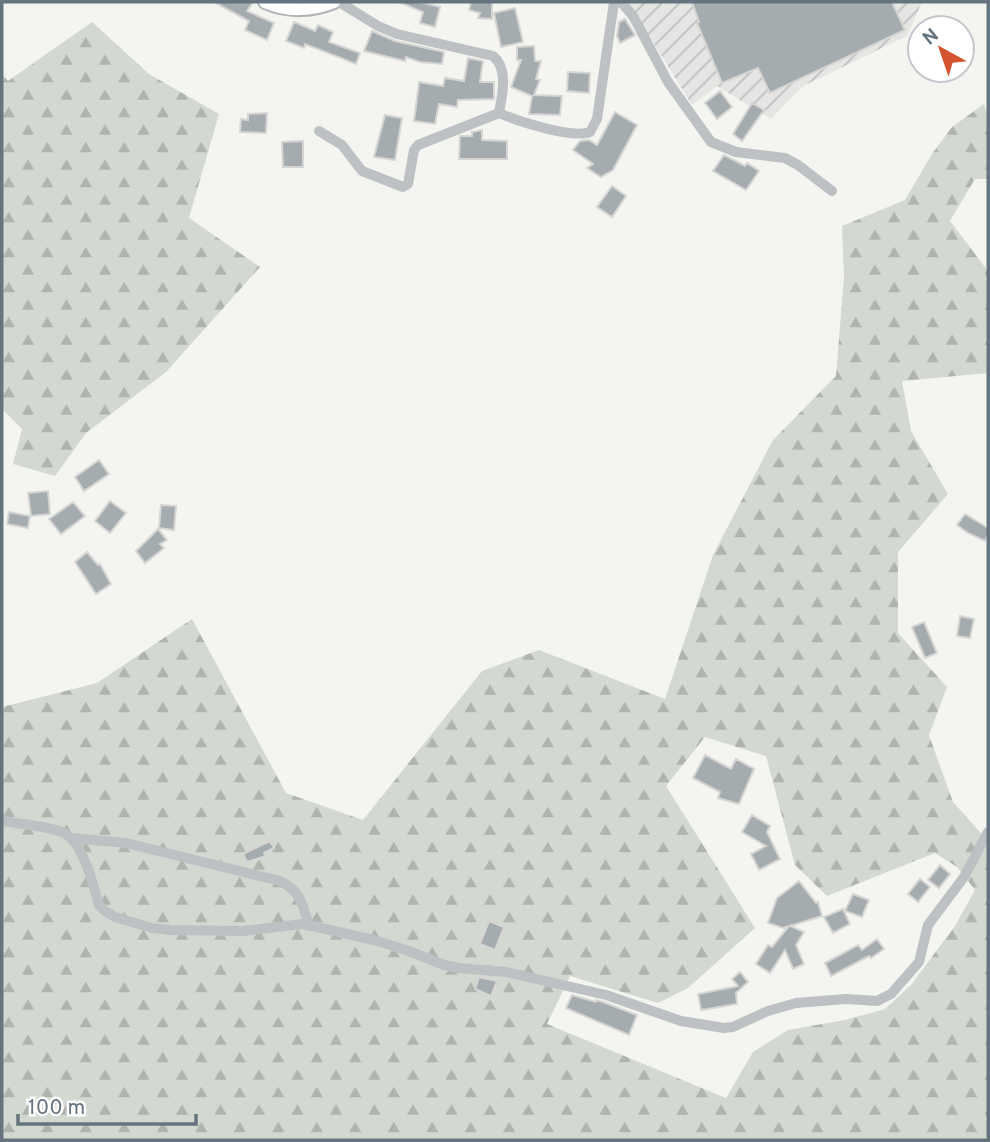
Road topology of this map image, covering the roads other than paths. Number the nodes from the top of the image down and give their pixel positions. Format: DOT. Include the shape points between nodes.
graph roads {
  1 [pos="265,2"];
  2 [pos="336,2"];
  3 [pos="614,2"];
  4 [pos="621,2"];
  5 [pos="499,113"];
  6 [pos="319,131"];
  7 [pos="832,191"];
  8 [pos="2,821"];
  9 [pos="988,832"];
  10 [pos="71,838"];
  11 [pos="309,926"];
  1 -- 2 [label="main road" via="291,9"];
  2 -- 5 [label="street" via="397,34 493,56 502,65"];
  3 -- 5 [label="street" via="597,119 590,132 574,134"];
  4 -- 7 [label="street" via="668,82 711,142 736,152 785,159"];
  5 -- 6 [label="street" via="418,145 408,184 403,187 362,171 342,145"];
  8 -- 10 [label="street" via="62,832"];
  9 -- 11 [label="street" via="964,877 928,925 919,962 891,994 877,1000 796,1003 733,1027 681,1021 606,995 506,972 444,965 406,950"];
  10 -- 11 [label="street" via="126,843 281,881 299,895"];
  10 -- 11 [label="street" via="99,905 115,917 170,930"];
}
